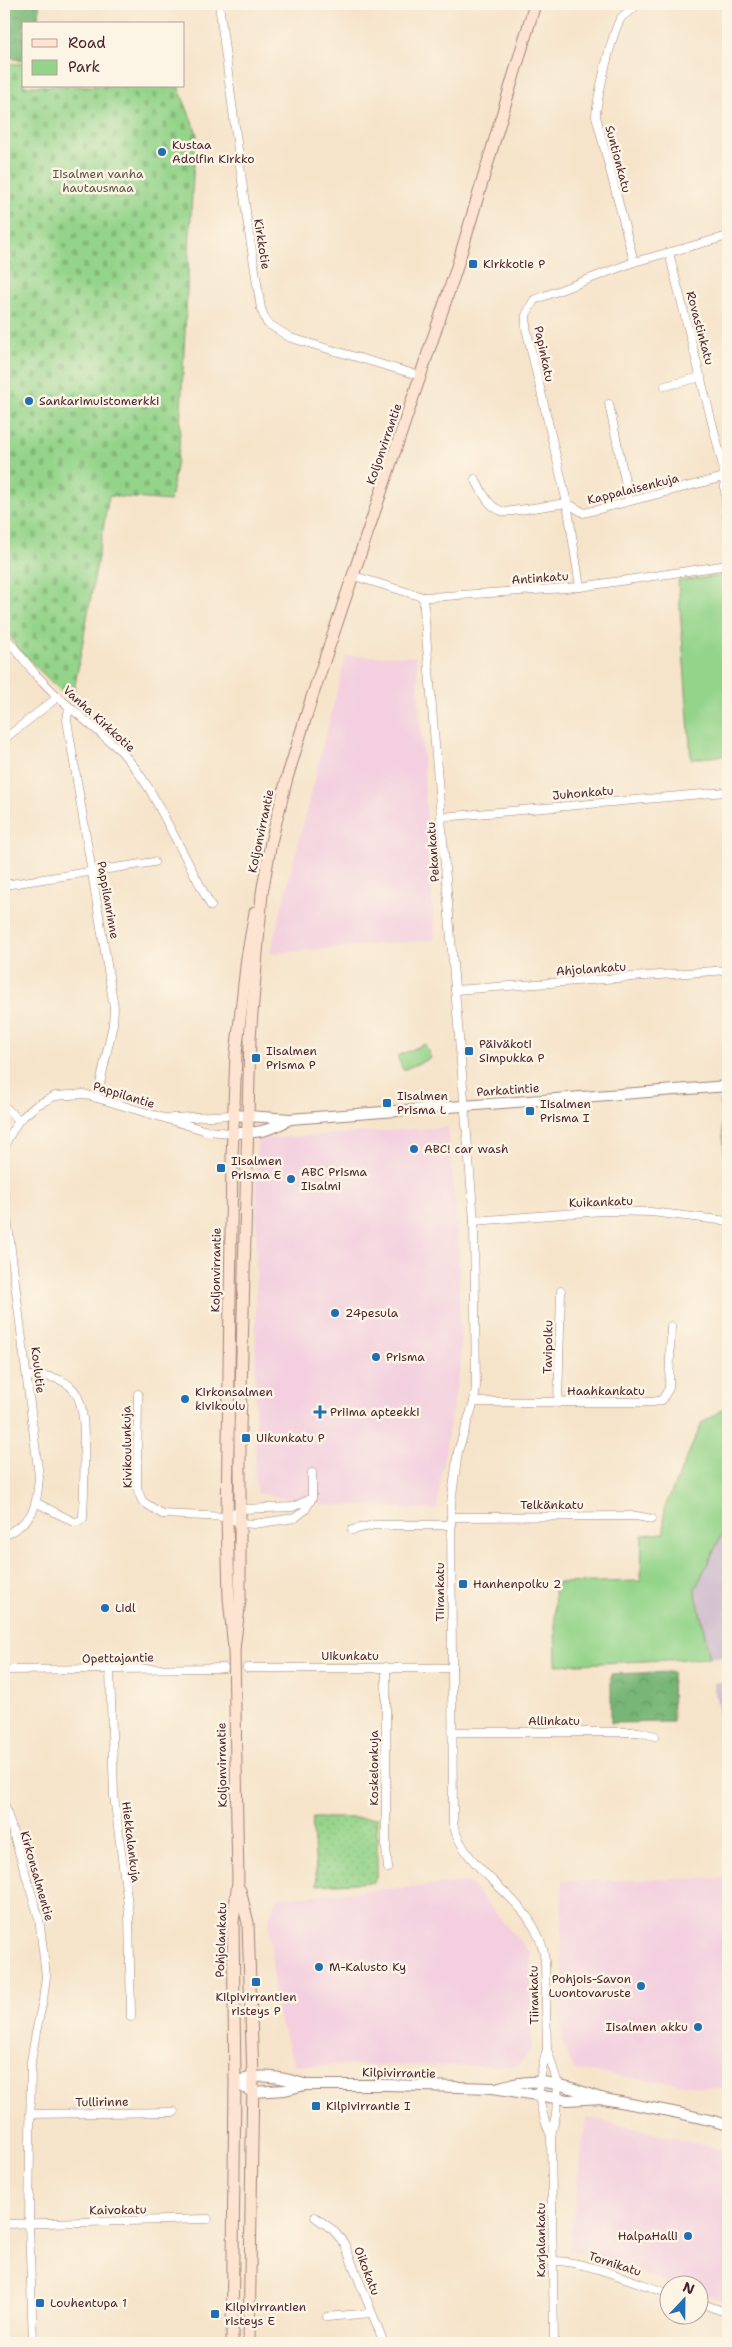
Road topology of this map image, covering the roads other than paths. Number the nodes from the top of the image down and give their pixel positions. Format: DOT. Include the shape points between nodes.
graph roads {
  1 [pos="219,4"];
  2 [pos="535,4"];
  3 [pos="633,9"];
  4 [pos="728,236"];
  5 [pos="669,254"];
  6 [pos="634,262"];
  7 [pos="421,376"];
  8 [pos="701,377"];
  9 [pos="664,386"];
  10 [pos="609,404"];
  11 [pos="724,477"];
  12 [pos="475,479"];
  13 [pos="629,500"];
  14 [pos="567,503"];
  15 [pos="728,527"];
  16 [pos="728,565"];
  17 [pos="354,576"];
  18 [pos="580,587"];
  19 [pos="423,597"];
  20 [pos="4,635"];
  21 [pos="58,697"];
  22 [pos="70,707"];
  23 [pos="4,739"];
  24 [pos="725,792"];
  25 [pos="442,817"];
  26 [pos="154,862"];
  27 [pos="92,872"];
  28 [pos="4,885"];
  29 [pos="262,893"];
  30 [pos="211,906"];
  31 [pos="728,970"];
  32 [pos="454,990"];
  33 [pos="728,1086"];
  34 [pos="97,1098"];
  35 [pos="4,1106"];
  36 [pos="464,1106"];
  37 [pos="232,1115"];
  38 [pos="246,1115"];
  39 [pos="162,1118"];
  40 [pos="290,1119"];
  41 [pos="19,1120"];
  42 [pos="232,1133"];
  43 [pos="246,1133"];
  44 [pos="4,1150"];
  45 [pos="4,1193"];
  46 [pos="728,1220"];
  47 [pos="474,1221"];
  48 [pos="561,1291"];
  49 [pos="671,1326"];
  50 [pos="27,1376"];
  51 [pos="138,1394"];
  52 [pos="474,1402"];
  53 [pos="558,1403"];
  54 [pos="312,1473"];
  55 [pos="312,1498"];
  56 [pos="37,1503"];
  57 [pos="240,1510"];
  58 [pos="227,1517"];
  59 [pos="652,1519"];
  60 [pos="451,1521"];
  61 [pos="241,1523"];
  62 [pos="352,1530"];
  63 [pos="4,1536"];
  64 [pos="234,1649"];
  65 [pos="4,1665"];
  66 [pos="386,1667"];
  67 [pos="13,1668"];
  68 [pos="224,1668"];
  69 [pos="247,1668"];
  70 [pos="452,1668"];
  71 [pos="4,1670"];
  72 [pos="110,1670"];
  73 [pos="452,1732"];
  74 [pos="655,1736"];
  75 [pos="4,1803"];
  76 [pos="388,1868"];
  77 [pos="238,1881"];
  78 [pos="131,2017"];
  79 [pos="547,2049"];
  80 [pos="253,2076"];
  81 [pos="539,2081"];
  82 [pos="235,2083"];
  83 [pos="305,2084"];
  84 [pos="558,2084"];
  85 [pos="493,2088"];
  86 [pos="253,2092"];
  87 [pos="538,2095"];
  88 [pos="558,2098"];
  89 [pos="602,2098"];
  90 [pos="174,2112"];
  91 [pos="30,2114"];
  92 [pos="728,2125"];
  93 [pos="550,2136"];
  94 [pos="315,2217"];
  95 [pos="208,2219"];
  96 [pos="29,2223"];
  97 [pos="4,2224"];
  98 [pos="552,2261"];
  99 [pos="660,2291"];
  100 [pos="710,2307"];
  101 [pos="371,2313"];
  102 [pos="728,2313"];
  103 [pos="327,2317"];
  104 [pos="33,2343"];
  105 [pos="232,2343"];
  106 [pos="248,2343"];
  107 [pos="384,2343"];
  108 [pos="554,2343"];
  1 -- 7 [label="street, Kirkkotie" via="247,219 266,323 291,338"];
  2 -- 7 [label="main road, Koljonvirrantie"];
  3 -- 6 [label="street, Suntionkatu" via="624,14 617,26 596,101 596,116"];
  4 -- 5 [label="street, Papinkatu"];
  5 -- 6 [label="street, Papinkatu"];
  5 -- 8 [label="street, Rovastinkatu"];
  6 -- 14 [label="street, Papinkatu" via="534,300 526,315 526,328"];
  7 -- 17 [label="main road, Koljonvirrantie"];
  8 -- 9 [label="street"];
  8 -- 11 [label="street, Rovastinkatu"];
  10 -- 13 [label="street"];
  11 -- 13 [label="street, Kappalaisenkuja"];
  11 -- 15 [label="street, Rovastinkatu"];
  12 -- 14 [label="street, Kappalaisenkuja" via="488,501 505,512"];
  13 -- 14 [label="street, Kappalaisenkuja" via="584,513"];
  14 -- 18 [label="street, Papinkatu"];
  16 -- 18 [label="street, Antinkatu"];
  17 -- 19 [label="street, Antinkatu"];
  17 -- 29 [label="main road, Koljonvirrantie" via="287,778"];
  18 -- 19 [label="street, Antinkatu"];
  19 -- 25 [label="street, Pekankatu"];
  20 -- 21 [label="street, Vanha Kirkkotie"];
  21 -- 22 [label="street, Vanha Kirkkotie"];
  21 -- 23 [label="street"];
  22 -- 27 [label="street, Pappilanrinne" via="67,720"];
  22 -- 30 [label="street, Vanha Kirkkotie" via="121,751 136,769"];
  24 -- 25 [label="street, Juhonkatu"];
  25 -- 32 [label="street, Pekankatu"];
  26 -- 27 [label="street"];
  27 -- 28 [label="street"];
  27 -- 34 [label="street, Pappilanrinne" via="114,1007"];
  29 -- 37 [label="main road, Koljonvirrantie" via="246,958"];
  29 -- 38 [label="main road, Koljonvirrantie"];
  31 -- 32 [label="street, Ahjolankatu"];
  32 -- 36 [label="street, Pekankatu"];
  33 -- 36 [label="street, Parkatintie"];
  34 -- 39 [label="street, Pappilantie"];
  34 -- 41 [label="street, Pappilantie" via="74,1094 55,1096"];
  35 -- 41 [label="street"];
  36 -- 40 [label="street, Parkatintie"];
  36 -- 47 [label="street, Tiirankatu"];
  37 -- 38 [label="street, Parkatintie"];
  37 -- 39 [label="street, Pappilantie"];
  37 -- 42 [label="main road, Koljonvirrantie"];
  38 -- 40 [label="street, Parkatintie"];
  38 -- 43 [label="main road, Koljonvirrantie"];
  39 -- 42 [label="street, Pappilantie"];
  40 -- 43 [label="street, Parkatintie" via="273,1129"];
  41 -- 44 [label="street"];
  42 -- 43 [label="street, Parkatintie"];
  42 -- 58 [label="main road, Koljonvirrantie"];
  43 -- 57 [label="main road, Koljonvirrantie"];
  45 -- 50 [label="street, Koulutie"];
  46 -- 47 [label="street, Kuikankatu" via="602,1211"];
  47 -- 52 [label="street, Tiirankatu"];
  48 -- 53 [label="street, Tavipolku"];
  49 -- 53 [label="street, Haahkankatu" via="669,1388 662,1400"];
  50 -- 56 [label="street, Koulutie" via="39,1477"];
  50 -- 56 [label="street" via="50,1376 65,1382 78,1396 84,1413 83,1518 74,1522"];
  51 -- 58 [label="street, Kivikoulunkuja" via="137,1488 142,1501 162,1514"];
  52 -- 53 [label="street, Haahkankatu"];
  52 -- 60 [label="street, Tiirankatu" via="458,1451"];
  54 -- 55 [label="street"];
  55 -- 57 [label="street" via="293,1508"];
  55 -- 61 [label="street" via="295,1518"];
  56 -- 63 [label="street, Koulutie" via="23,1525"];
  57 -- 58 [label="street"];
  57 -- 61 [label="main road, Koljonvirrantie"];
  58 -- 61 [label="street"];
  58 -- 64 [label="main road, Koljonvirrantie" via="228,1598"];
  59 -- 60 [label="street, Telkänkatu" via="636,1516"];
  60 -- 62 [label="street, Telkänkatu" via="374,1525"];
  60 -- 70 [label="street, Tiirankatu"];
  61 -- 64 [label="main road, Koljonvirrantie" via="240,1600"];
  64 -- 77 [label="main road, Koljonvirrantie"];
  65 -- 67 [label="street, Opettajantie"];
  66 -- 69 [label="street, Uikunkatu"];
  66 -- 70 [label="street, Uikunkatu"];
  66 -- 76 [label="street, Koskelonkuja"];
  67 -- 71 [label="street, Opettajantie"];
  67 -- 72 [label="street, Opettajantie"];
  68 -- 72 [label="street, Opettajantie"];
  70 -- 73 [label="street, Tiirankatu"];
  72 -- 78 [label="street, Hiekkalankuja" via="114,1796 129,1913"];
  73 -- 74 [label="street, Allinkatu" via="639,1732"];
  73 -- 79 [label="street, Tiirankatu" via="455,1833 467,1852 529,1917 544,1948"];
  75 -- 91 [label="street, Kirkonsalmentie" via="39,1918 44,1958 45,1988 32,2049"];
  77 -- 80 [label="main road, Pohjolankatu" via="248,1923"];
  77 -- 82 [label="main road, Pohjolankatu" via="233,1924"];
  79 -- 81 [label="street, Tiirankatu"];
  79 -- 84 [label="street, Tiirankatu"];
  80 -- 82 [label="street, Kilpivirrantie"];
  80 -- 83 [label="street, Kilpivirrantie" via="285,2078"];
  80 -- 86 [label="main road, Pohjolankatu"];
  81 -- 84 [label="street, Kilpivirrantie"];
  81 -- 85 [label="street, Kilpivirrantie"];
  81 -- 87 [label="street, Karjalankatu"];
  82 -- 86 [label="street"];
  82 -- 105 [label="main road, Pohjolankatu"];
  83 -- 85 [label="street, Kilpivirrantie"];
  83 -- 86 [label="street, Kilpivirrantie" via="285,2090"];
  84 -- 88 [label="street, Tiirankatu"];
  84 -- 89 [label="street, Kilpivirrantie"];
  85 -- 87 [label="street, Kilpivirrantie"];
  86 -- 106 [label="main road, Pohjolankatu"];
  87 -- 88 [label="street, Kilpivirrantie"];
  87 -- 93 [label="street, Karjalankatu"];
  88 -- 89 [label="street, Kilpivirrantie"];
  88 -- 93 [label="street, Karjalankatu"];
  89 -- 92 [label="street, Kilpivirrantie" via="658,2107"];
  90 -- 91 [label="street, Tullirinne"];
  91 -- 96 [label="street, Kirkonsalmentie"];
  93 -- 98 [label="street, Karjalankatu"];
  94 -- 101 [label="street, Oikokatu" via="344,2243"];
  95 -- 96 [label="street, Kaivokatu"];
  96 -- 97 [label="street, Kaivokatu"];
  96 -- 104 [label="street, Kirkonsalmentie"];
  98 -- 99 [label="street, Tornikatu" via="580,2264"];
  98 -- 108 [label="street, Karjalankatu"];
  100 -- 102 [label="street"];
  101 -- 103 [label="street"];
  101 -- 107 [label="street, Oikokatu"];
}
